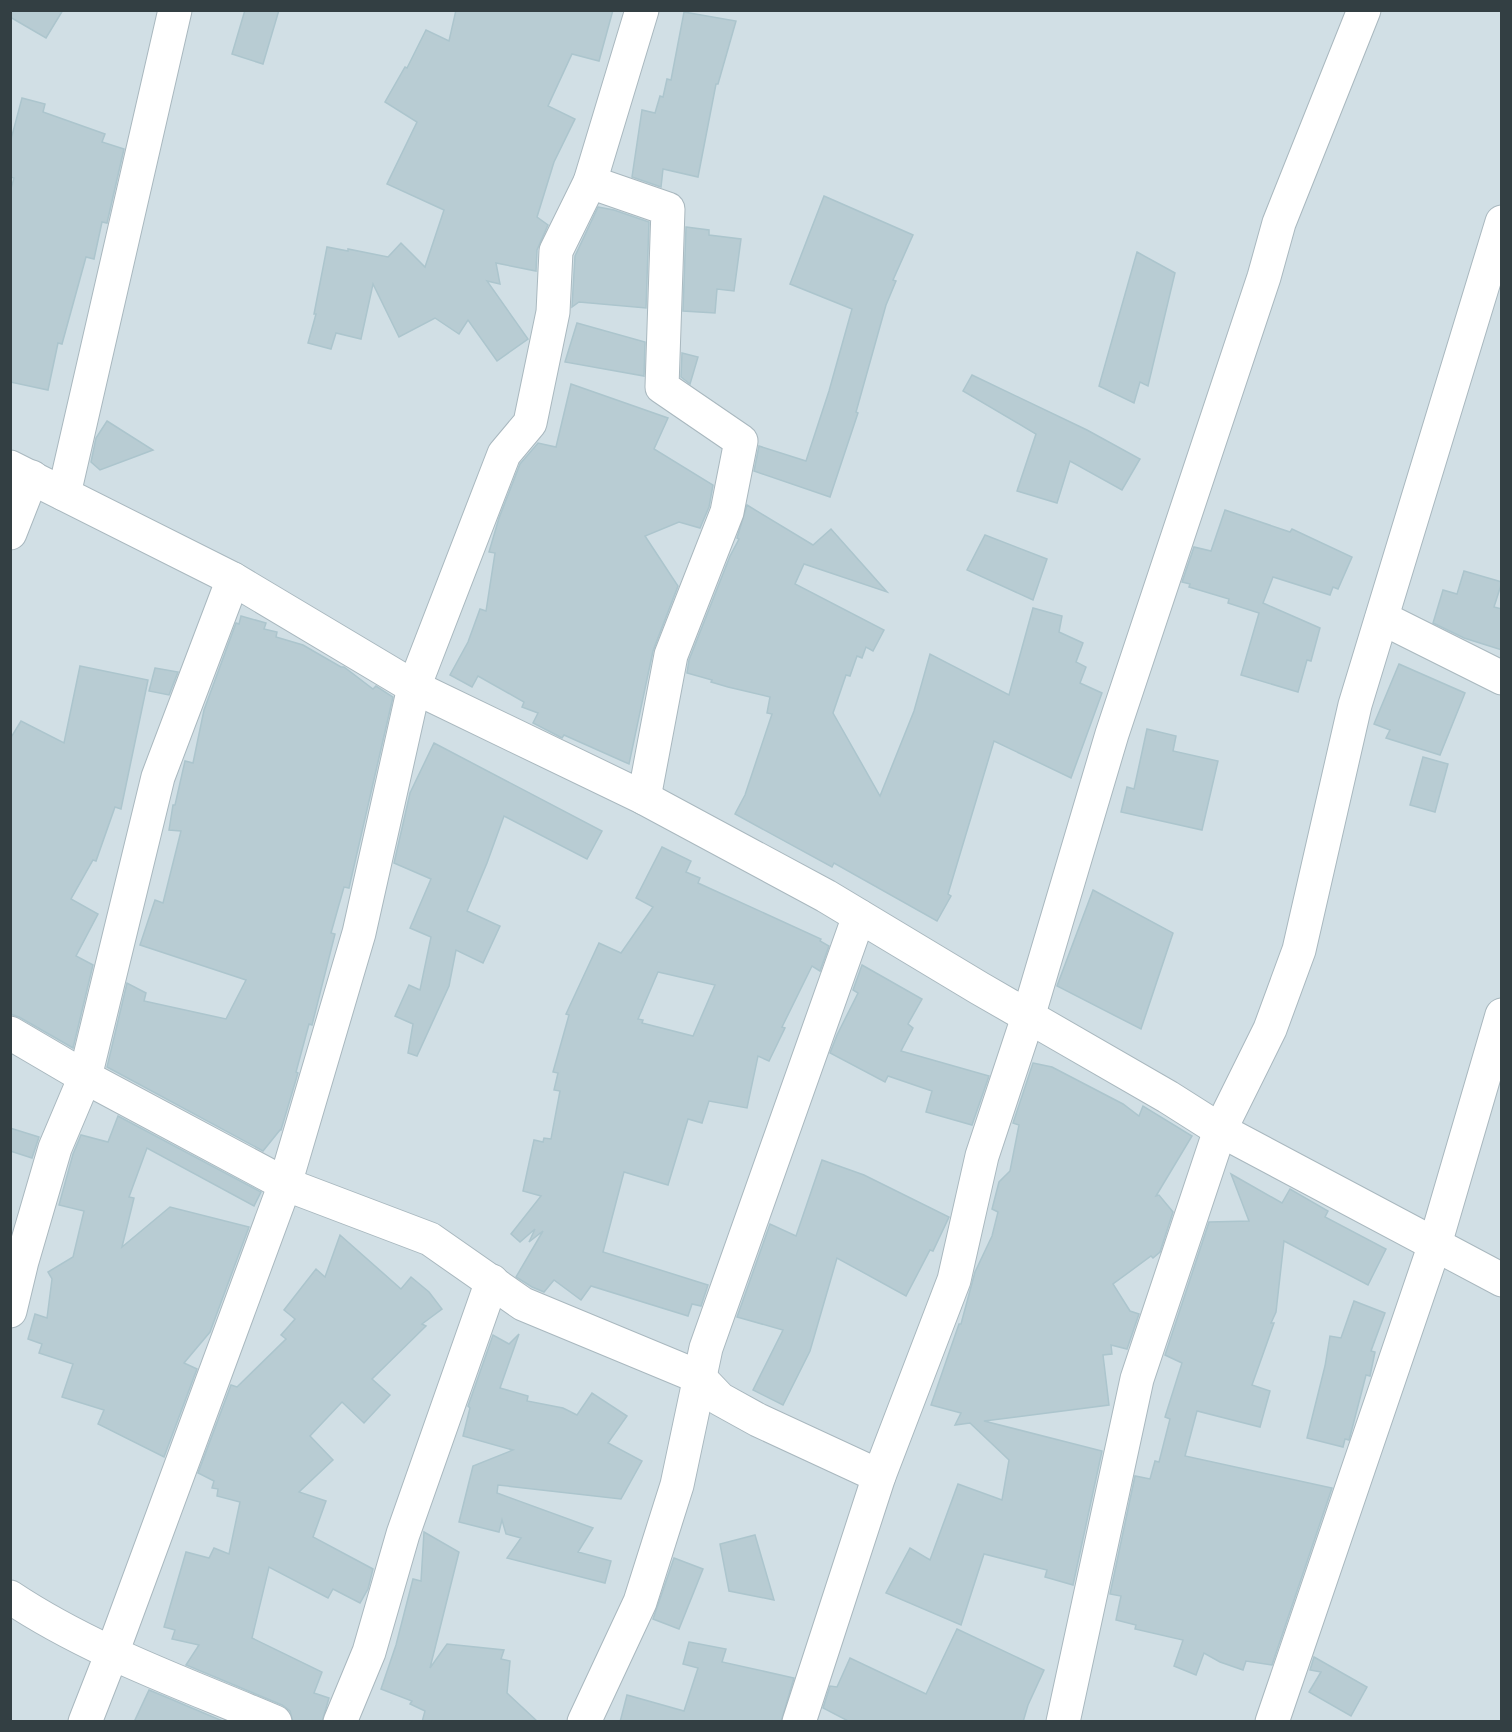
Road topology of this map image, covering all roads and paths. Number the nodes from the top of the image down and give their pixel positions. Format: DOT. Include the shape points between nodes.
graph roads {
  1 [pos="175,10"];
  2 [pos="642,10"];
  3 [pos="1364,10"];
  4 [pos="590,182"];
  5 [pos="1502,222"];
  6 [pos="21,472"];
  7 [pos="64,494"];
  8 [pos="10,532"];
  9 [pos="233,579"];
  10 [pos="1382,618"];
  11 [pos="1502,678"];
  12 [pos="414,687"];
  13 [pos="644,798"];
  14 [pos="859,916"];
  15 [pos="1502,1016"];
  16 [pos="1029,1017"];
  17 [pos="10,1033"];
  18 [pos="85,1077"];
  19 [pos="1220,1130"];
  20 [pos="285,1184"];
  21 [pos="1435,1244"];
  22 [pos="1502,1280"];
  23 [pos="492,1281"];
  24 [pos="10,1311"];
  25 [pos="699,1377"];
  26 [pos="879,1476"];
  27 [pos="10,1597"];
  28 [pos="112,1653"];
  29 [pos="85,1722"];
  30 [pos="275,1722"];
  31 [pos="340,1722"];
  32 [pos="584,1722"];
  33 [pos="799,1722"];
  34 [pos="1063,1722"];
  35 [pos="1272,1722"];
  1 -- 7 [label="street"];
  2 -- 4 [label="street"];
  3 -- 16 [label="street" via="1279,223 1112,734"];
  4 -- 12 [label="street" via="556,251 553,312 530,423 504,454"];
  4 -- 13 [label="street" via="668,209 662,387 741,441 727,512 671,655"];
  5 -- 10 [label="street"];
  6 -- 7 [label="street"];
  6 -- 8 [label="street"];
  7 -- 9 [label="street"];
  9 -- 12 [label="street"];
  9 -- 18 [label="street" via="158,777"];
  10 -- 11 [label="street"];
  10 -- 19 [label="street" via="1355,705 1299,950 1270,1029"];
  12 -- 13 [label="street"];
  12 -- 20 [label="street" via="358,933"];
  13 -- 14 [label="street"];
  14 -- 16 [label="street"];
  14 -- 25 [label="street"];
  15 -- 21 [label="street"];
  16 -- 19 [label="street"];
  16 -- 26 [label="street" via="982,1156 954,1280"];
  17 -- 18 [label="street"];
  18 -- 20 [label="street"];
  18 -- 24 [label="street" via="55,1148"];
  19 -- 21 [label="street"];
  19 -- 34 [label="street" via="1137,1379"];
  20 -- 23 [label="street" via="430,1239"];
  20 -- 28 [label="street"];
  21 -- 22 [label="street"];
  21 -- 35 [label="street"];
  23 -- 25 [label="street" via="523,1304"];
  23 -- 31 [label="street" via="404,1534 369,1652"];
  25 -- 26 [label="street" via="720,1399 758,1420"];
  25 -- 32 [label="street" via="676,1485 640,1602"];
  26 -- 33 [label="street"];
  27 -- 28 [label="street" via="41,1618"];
  28 -- 29 [label="street"];
  28 -- 30 [label="street"];
}
